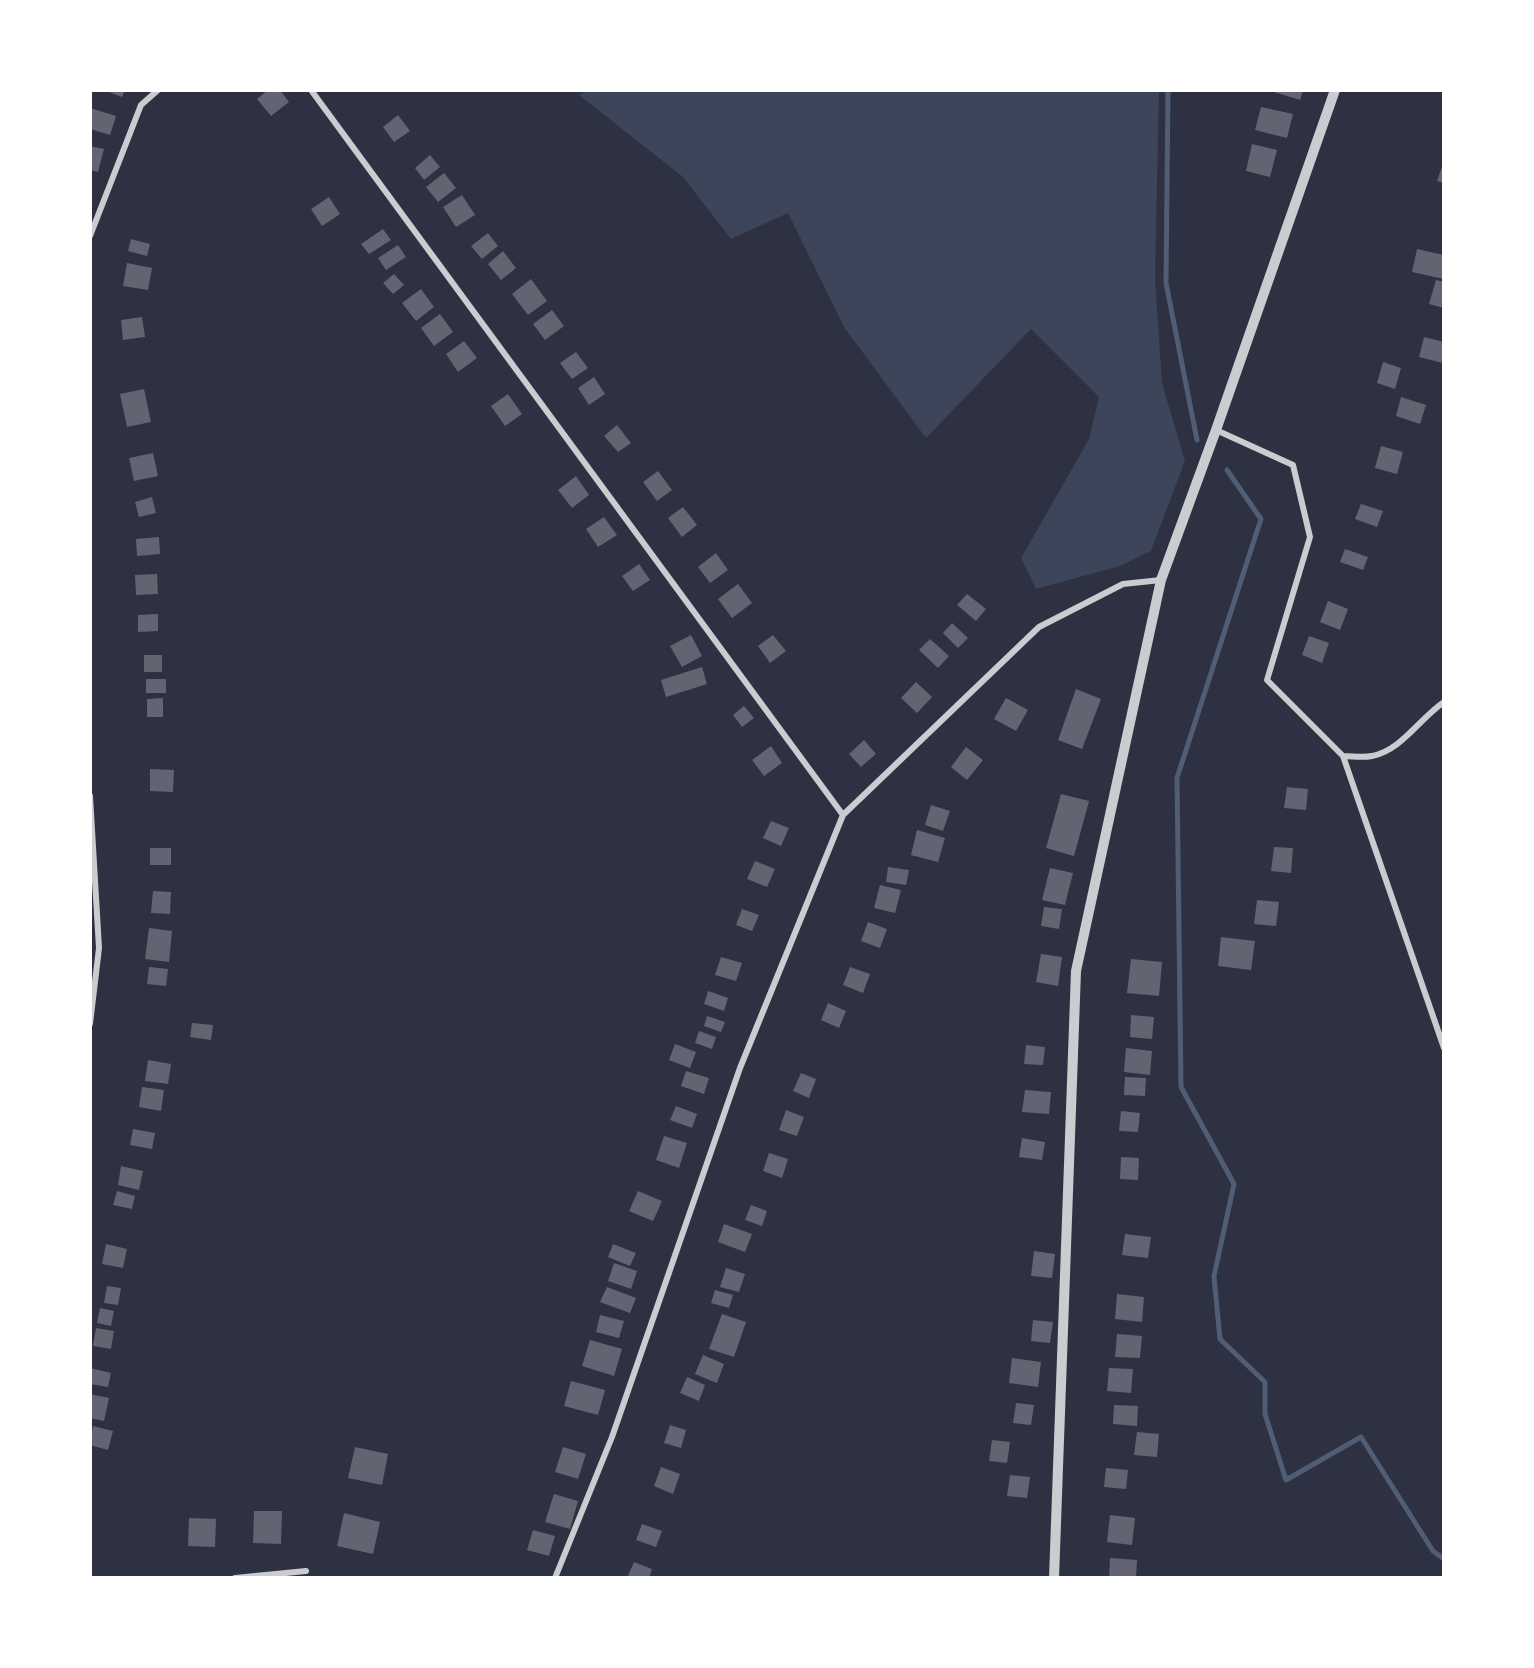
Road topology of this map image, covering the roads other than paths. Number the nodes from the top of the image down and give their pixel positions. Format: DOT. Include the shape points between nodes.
graph roads {
  1 [pos="158,90"];
  2 [pos="310,90"];
  3 [pos="1335,90"];
  4 [pos="90,236"];
  5 [pos="1216,430"];
  6 [pos="1161,580"];
  7 [pos="1444,702"];
  8 [pos="1343,756"];
  9 [pos="90,796"];
  10 [pos="843,815"];
  11 [pos="90,1024"];
  12 [pos="1444,1048"];
  13 [pos="306,1571"];
  14 [pos="235,1578"];
  15 [pos="555,1578"];
  16 [pos="1054,1578"];
  1 -- 4 [label="street" via="141,105"];
  2 -- 10 [label="street"];
  3 -- 5 [label="street"];
  5 -- 6 [label="street"];
  5 -- 8 [label="street" via="1293,465 1310,537 1267,680"];
  6 -- 10 [label="street" via="1122,584 1039,627"];
  6 -- 16 [label="street" via="1076,971"];
  7 -- 8 [label="street" via="1384,753 1362,758"];
  8 -- 12 [label="street"];
  9 -- 11 [label="street" via="99,948"];
  10 -- 15 [label="street" via="740,1068 612,1437"];
  13 -- 14 [label="street"];
}
